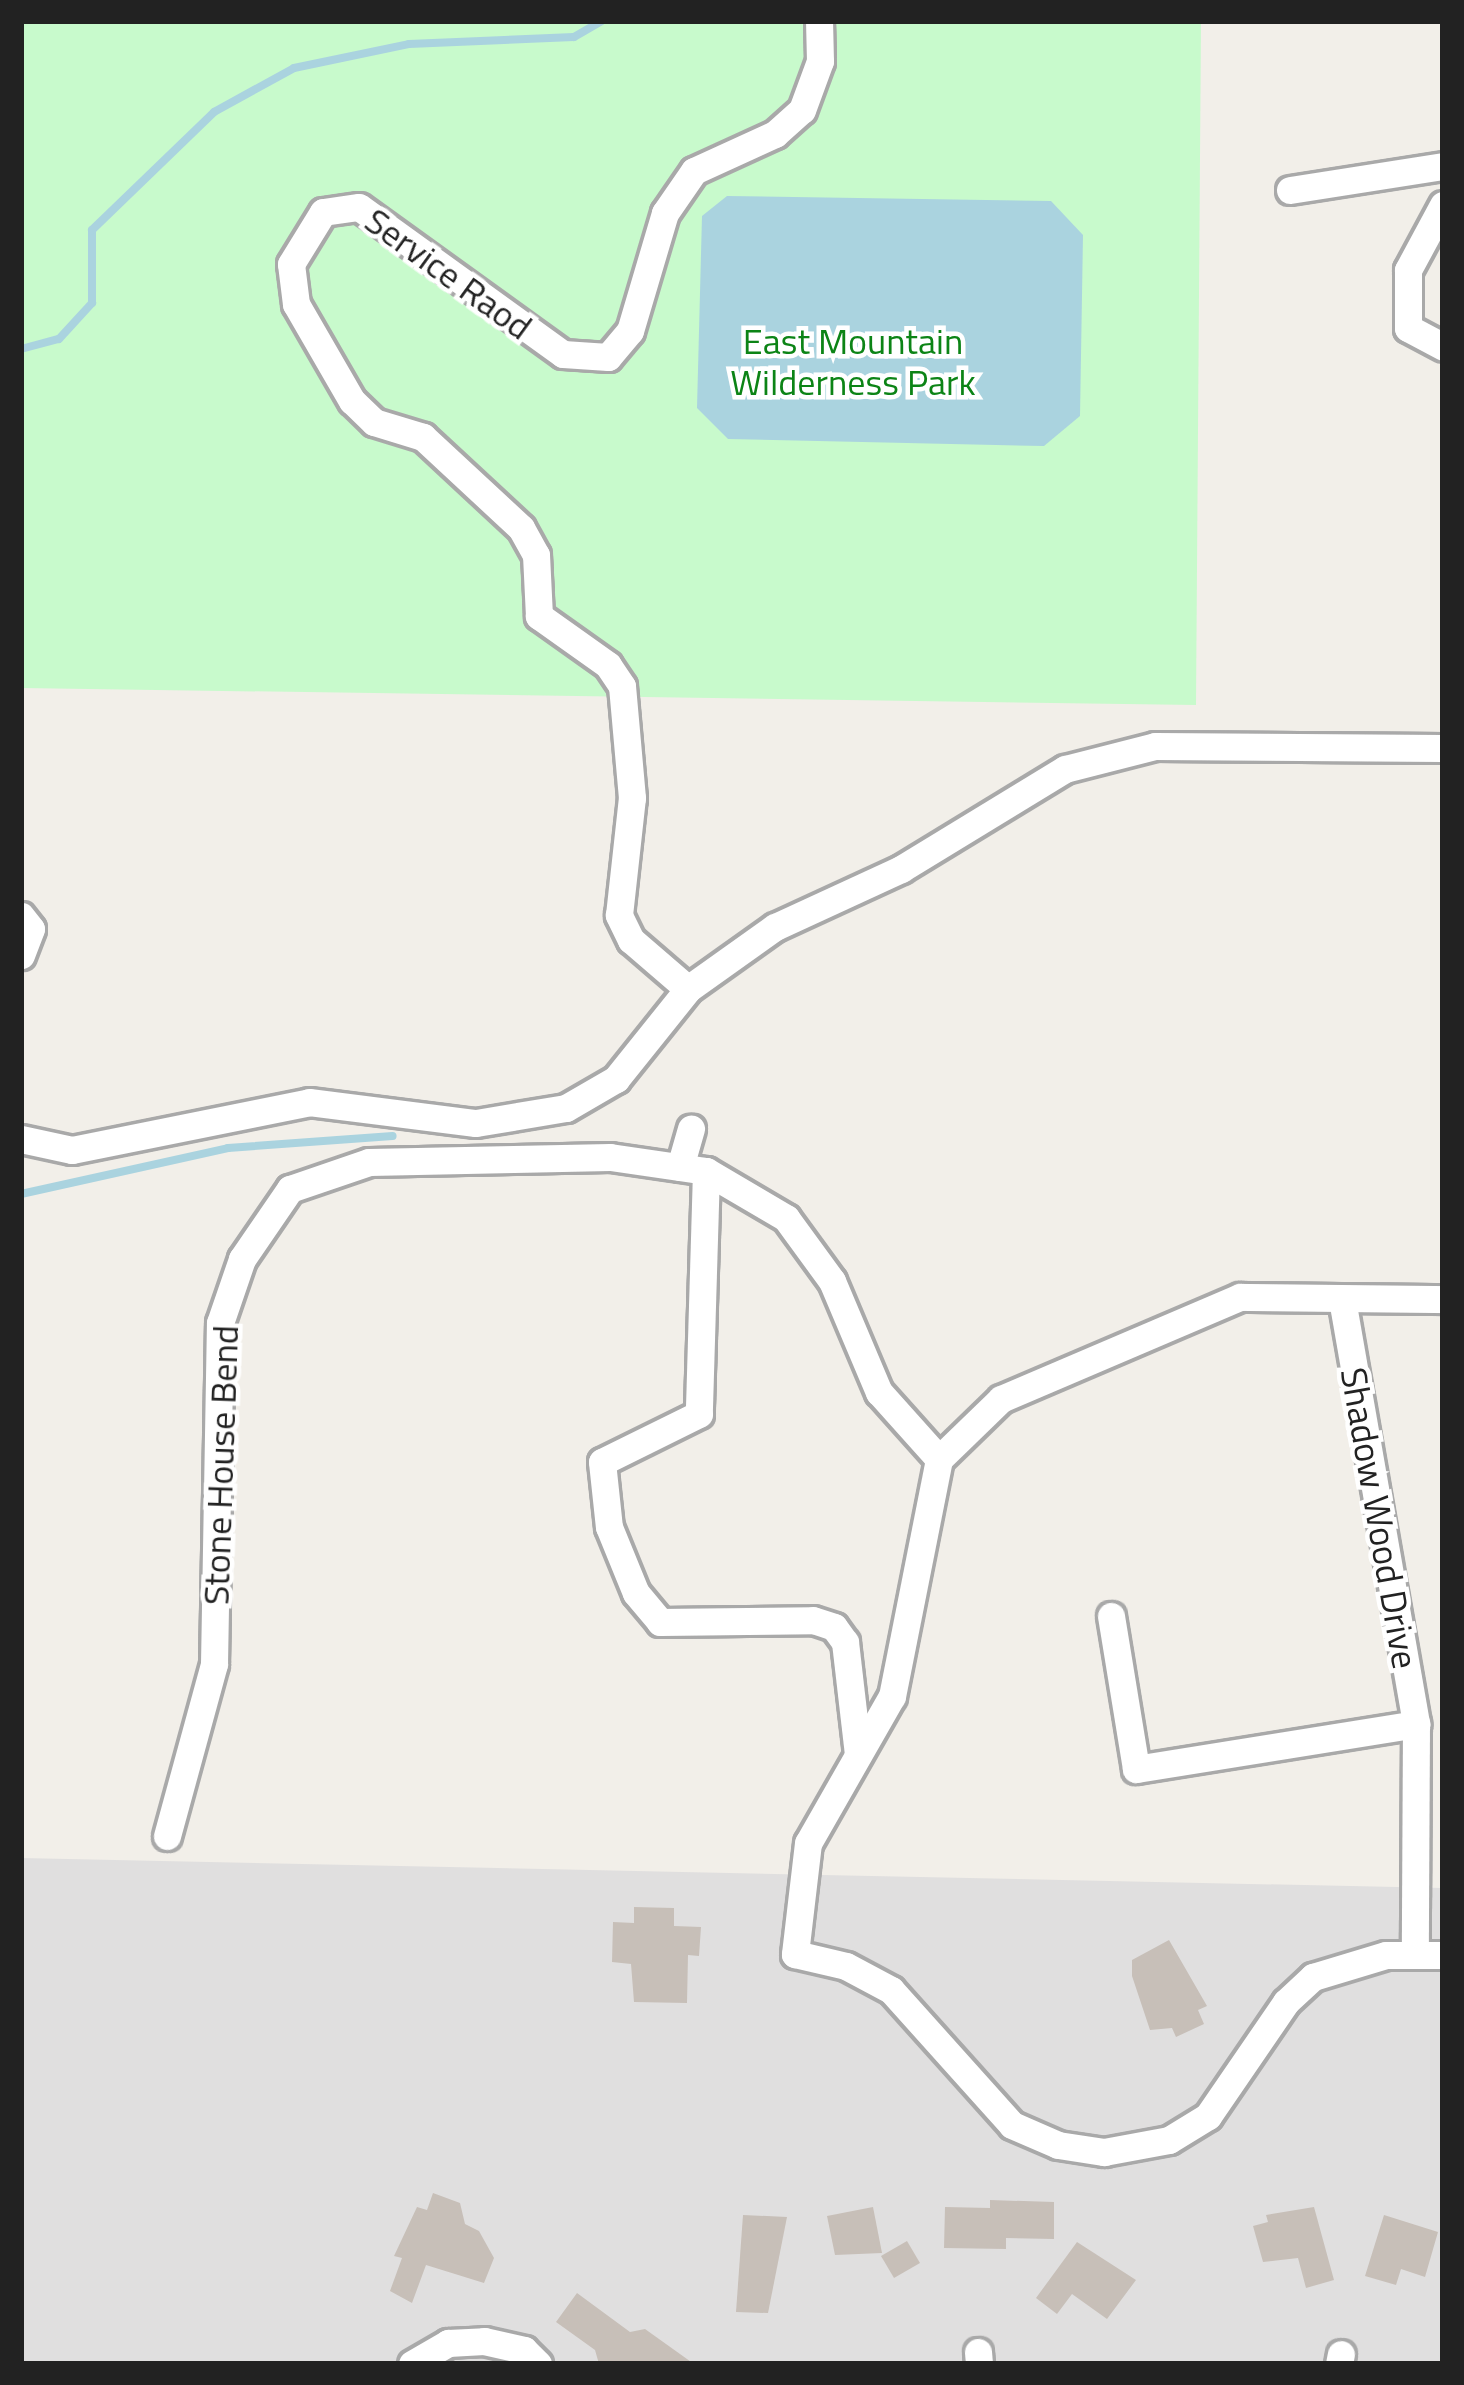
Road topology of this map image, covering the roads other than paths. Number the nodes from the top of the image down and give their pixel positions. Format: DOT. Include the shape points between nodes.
graph roads {
  1 [pos="820,21"];
  2 [pos="1443,166"];
  3 [pos="1290,190"];
  4 [pos="1443,205"];
  5 [pos="1443,347"];
  6 [pos="1443,748"];
  7 [pos="21,916"];
  8 [pos="21,955"];
  9 [pos="688,989"];
  10 [pos="691,1129"];
  11 [pos="21,1139"];
  12 [pos="693,1169"];
  13 [pos="1342,1299"];
  14 [pos="1443,1299"];
  15 [pos="939,1459"];
  16 [pos="1111,1616"];
  17 [pos="1416,1724"];
  18 [pos="857,1754"];
  19 [pos="167,1836"];
  20 [pos="1429,1954"];
  21 [pos="412,2364"];
  22 [pos="538,2364"];
  1 -- 9 [label="street, Service Raod" via="820,61 802,110 775,134 694,171 664,213 630,331 608,357 563,355 358,206 323,212 291,264 296,304 352,401 374,422 423,437 521,528 536,555 539,616 608,665 622,686 632,798 619,915 631,940"];
  2 -- 3 [label="street"];
  4 -- 5 [label="street" via="1408,270 1408,328"];
  6 -- 9 [label="street" via="1155,746 1064,770 901,869 776,927"];
  7 -- 8 [label="street" via="31,929"];
  9 -- 11 [label="street" via="616,1078 566,1108 476,1123 309,1102 71,1150"];
  10 -- 12 [label="street"];
  12 -- 15 [label="street, Stone House Bend" via="786,1218 832,1281 879,1392"];
  12 -- 18 [label="street" via="699,1414 602,1462 609,1527 636,1593 660,1622 813,1620 834,1627 845,1642"];
  12 -- 19 [label="street, Stone House Bend" via="610,1157 369,1162 290,1189 242,1259 220,1323 214,1664"];
  13 -- 14 [label="street"];
  13 -- 15 [label="street" via="1240,1297 1118,1344 1001,1399"];
  13 -- 17 [label="street, Shadow Wood Drive"];
  15 -- 18 [label="street" via="892,1696"];
  16 -- 17 [label="street" via="1136,1768"];
  17 -- 20 [label="street, Shadow Wood Drive"];
  18 -- 20 [label="street" via="808,1843 795,1954 846,1966 891,1990 927,2023 993,2110 1034,2136 1082,2150 1148,2147 1190,2129 1222,2102 1286,2002 1313,1977 1357,1960"];
  21 -- 22 [label="street" via="448,2343 484,2341 524,2350"];
}
